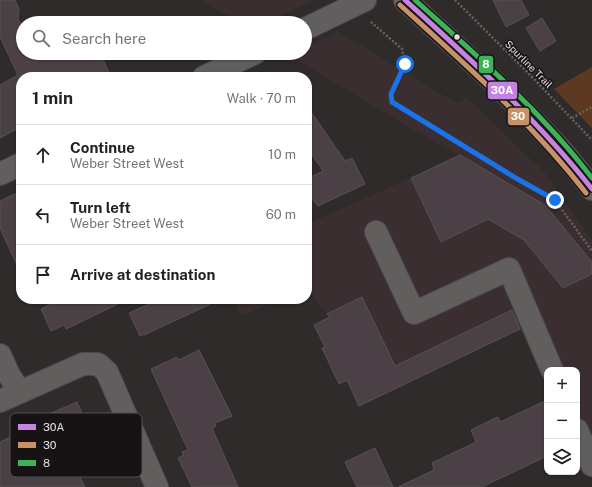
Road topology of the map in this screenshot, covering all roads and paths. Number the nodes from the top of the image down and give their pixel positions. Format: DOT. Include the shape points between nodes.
graph roads {
  1 [pos="405,0"];
  2 [pos="455,0"];
  3 [pos="365,9"];
  4 [pos="312,27"];
  5 [pos="240,60"];
  6 [pos="215,72"];
  7 [pos="592,107"];
  8 [pos="572,118"];
  9 [pos="592,140"];
  10 [pos="16,166"];
  11 [pos="0,174"];
  12 [pos="592,189"];
  13 [pos="376,232"];
  14 [pos="592,251"];
  15 [pos="0,355"];
  16 [pos="551,367"];
  17 [pos="20,392"];
  18 [pos="0,402"];
  19 [pos="125,413"];
  20 [pos="580,437"];
  21 [pos="142,452"];
  22 [pos="592,465"];
  23 [pos="157,487"];
  1 -- 12 [label="main road" via="467,56 560,149"];
  2 -- 8 [label="path, Spurline Trail"];
  3 -- 4 [label="street"];
  3 -- 14 [label="path" via="402,50 405,64 391,94 392,102 555,200"];
  5 -- 6 [label="street"];
  7 -- 8 [label="path"];
  8 -- 9 [label="path, Spurline Trail"];
  10 -- 11 [label="street"];
  13 -- 16 [label="street" via="414,313 509,270"];
  15 -- 17 [label="street"];
  17 -- 18 [label="street"];
  17 -- 19 [label="street" via="83,364 98,364 107,372"];
  20 -- 22 [label="street"];
  21 -- 23 [label="street"];
}
